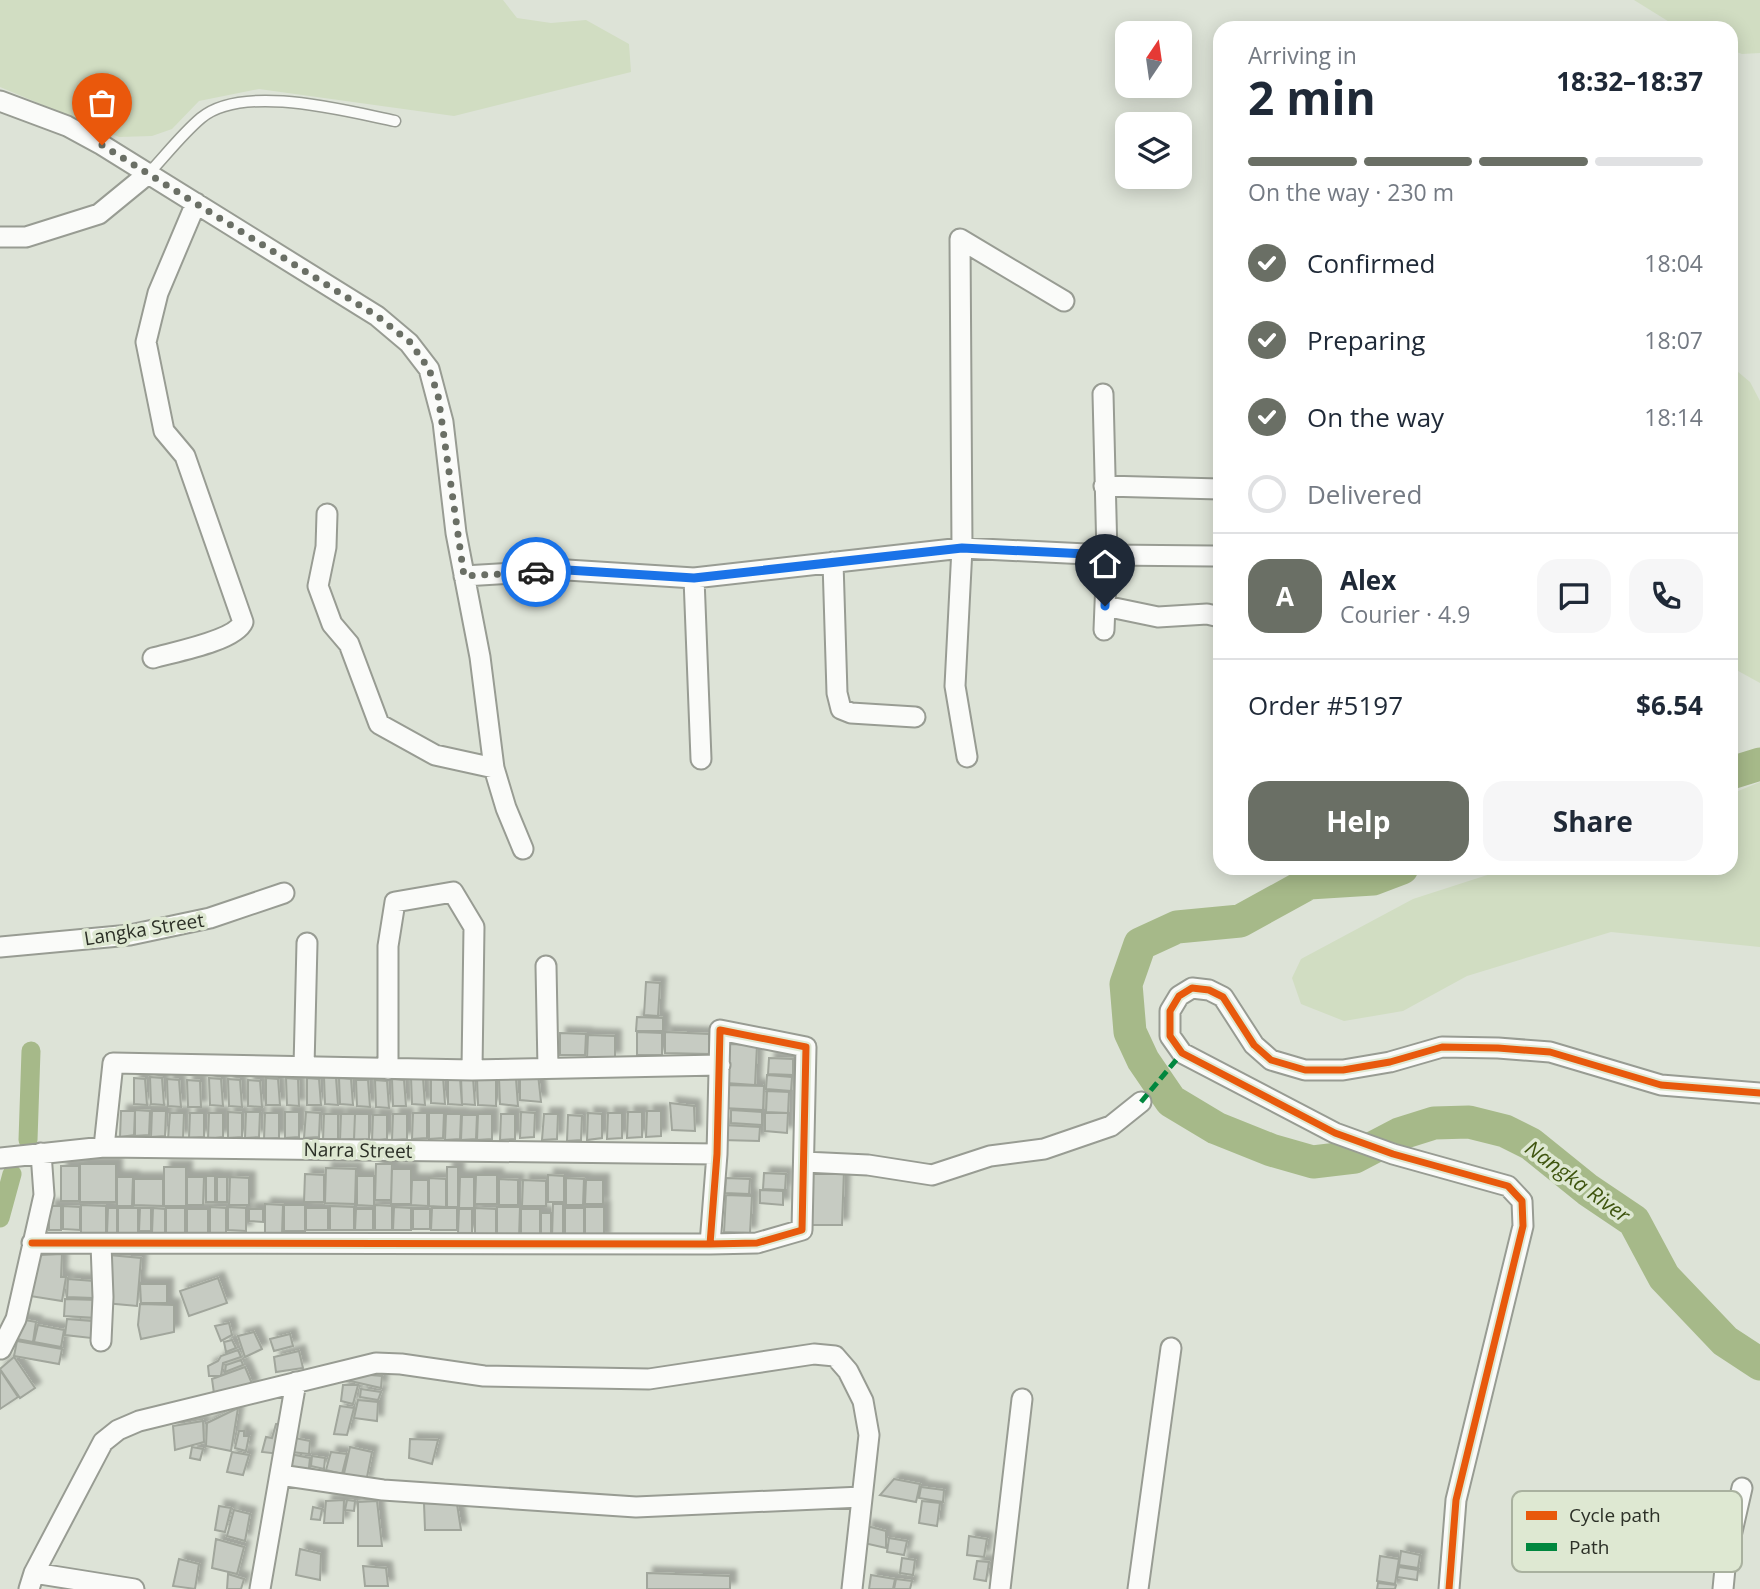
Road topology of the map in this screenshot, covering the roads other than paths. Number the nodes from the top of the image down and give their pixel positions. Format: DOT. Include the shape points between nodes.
graph roads {
  1 [pos="0,101"];
  2 [pos="395,121"];
  3 [pos="149,173"];
  4 [pos="196,203"];
  5 [pos="0,237"];
  6 [pos="1064,301"];
  7 [pos="1103,394"];
  8 [pos="1104,486"];
  9 [pos="1213,489"];
  10 [pos="327,514"];
  11 [pos="962,548"];
  12 [pos="1107,555"];
  13 [pos="1213,556"];
  14 [pos="833,562"];
  15 [pos="464,576"];
  16 [pos="694,578"];
  17 [pos="1105,606"];
  18 [pos="1213,615"];
  19 [pos="1104,630"];
  20 [pos="153,658"];
  21 [pos="915,717"];
  22 [pos="967,757"];
  23 [pos="701,759"];
  24 [pos="494,768"];
  25 [pos="523,849"];
  26 [pos="284,892"];
  27 [pos="307,943"];
  28 [pos="0,947"];
  29 [pos="546,966"];
  30 [pos="720,1065"];
  31 [pos="304,1067"];
  32 [pos="548,1068"];
  33 [pos="388,1069"];
  34 [pos="472,1070"];
  35 [pos="1760,1093"];
  36 [pos="1141,1102"];
  37 [pos="104,1147"];
  38 [pos="41,1153"];
  39 [pos="717,1154"];
  40 [pos="0,1158"];
  41 [pos="804,1162"];
  42 [pos="32,1243"];
  43 [pos="101,1244"];
  44 [pos="710,1244"];
  45 [pos="101,1341"];
  46 [pos="1171,1348"];
  47 [pos="1,1349"];
  48 [pos="296,1382"];
  49 [pos="1022,1399"];
  50 [pos="279,1475"];
  51 [pos="1742,1488"];
  52 [pos="1741,1491"];
  53 [pos="862,1497"];
  54 [pos="31,1581"];
  55 [pos="134,1589"];
  56 [pos="260,1589"];
  57 [pos="852,1589"];
  58 [pos="1000,1589"];
  59 [pos="1138,1589"];
  60 [pos="1449,1589"];
  1 -- 3 [label="street" via="66,126"];
  2 -- 3 [label="lane" via="316,105 247,100 202,116"];
  3 -- 4 [label="street"];
  3 -- 5 [label="street" via="99,214 26,237"];
  4 -- 15 [label="street" via="377,316 410,342 429,369 443,422"];
  4 -- 20 [label="street" via="158,293 146,342 164,431 185,456 243,622 229,636"];
  6 -- 11 [label="street" via="960,239"];
  7 -- 8 [label="street"];
  8 -- 9 [label="street"];
  8 -- 12 [label="street"];
  10 -- 24 [label="street" via="318,586 332,624 349,644 379,724 435,755"];
  11 -- 12 [label="street"];
  11 -- 14 [label="street"];
  11 -- 22 [label="street" via="954,686"];
  12 -- 13 [label="street"];
  12 -- 17 [label="street"];
  14 -- 16 [label="street"];
  14 -- 21 [label="street" via="841,709"];
  15 -- 16 [label="street" via="567,570"];
  15 -- 24 [label="street"];
  16 -- 23 [label="street"];
  17 -- 18 [label="street" via="1158,617"];
  17 -- 19 [label="street"];
  24 -- 25 [label="street"];
  26 -- 28 [label="street, Langka Street" via="210,918 130,935"];
  27 -- 31 [label="street"];
  29 -- 32 [label="street"];
  30 -- 32 [label="street"];
  30 -- 39 [label="street"];
  30 -- 41 [label="street" via="720,1030 806,1047"];
  31 -- 33 [label="street"];
  31 -- 37 [label="street" via="113,1063"];
  32 -- 34 [label="street"];
  33 -- 34 [label="street"];
  33 -- 34 [label="street" via="388,946 396,902 453,892 474,927"];
  35 -- 60 [label="street" via="1661,1086 1550,1052 1498,1048 1442,1047 1343,1070 1305,1070 1271,1060 1223,997 1192,988 1179,996 1170,1011 1170,1036 1182,1053 1335,1133 1508,1186 1522,1200 1525,1213 1456,1500"];
  36 -- 41 [label="street" via="1111,1126 1044,1149 989,1156 932,1175"];
  37 -- 38 [label="street, Narra Street"];
  37 -- 39 [label="street, Narra Street"];
  38 -- 40 [label="street, Narra Street"];
  38 -- 42 [label="street" via="44,1195"];
  39 -- 44 [label="street"];
  41 -- 44 [label="street" via="802,1230 757,1243"];
  42 -- 43 [label="street"];
  42 -- 47 [label="street" via="16,1319"];
  43 -- 44 [label="street"];
  43 -- 45 [label="street"];
  46 -- 59 [label="street"];
  48 -- 50 [label="street"];
  48 -- 53 [label="street" via="376,1363 484,1376 649,1379 791,1355 835,1356 863,1401 869,1435"];
  48 -- 54 [label="street" via="118,1430 103,1442"];
  49 -- 58 [label="street"];
  50 -- 53 [label="street" via="383,1490 636,1507"];
  50 -- 56 [label="street"];
  51 -- 52 [label="street"];
  53 -- 57 [label="street"];
  54 -- 55 [label="street"];
}
